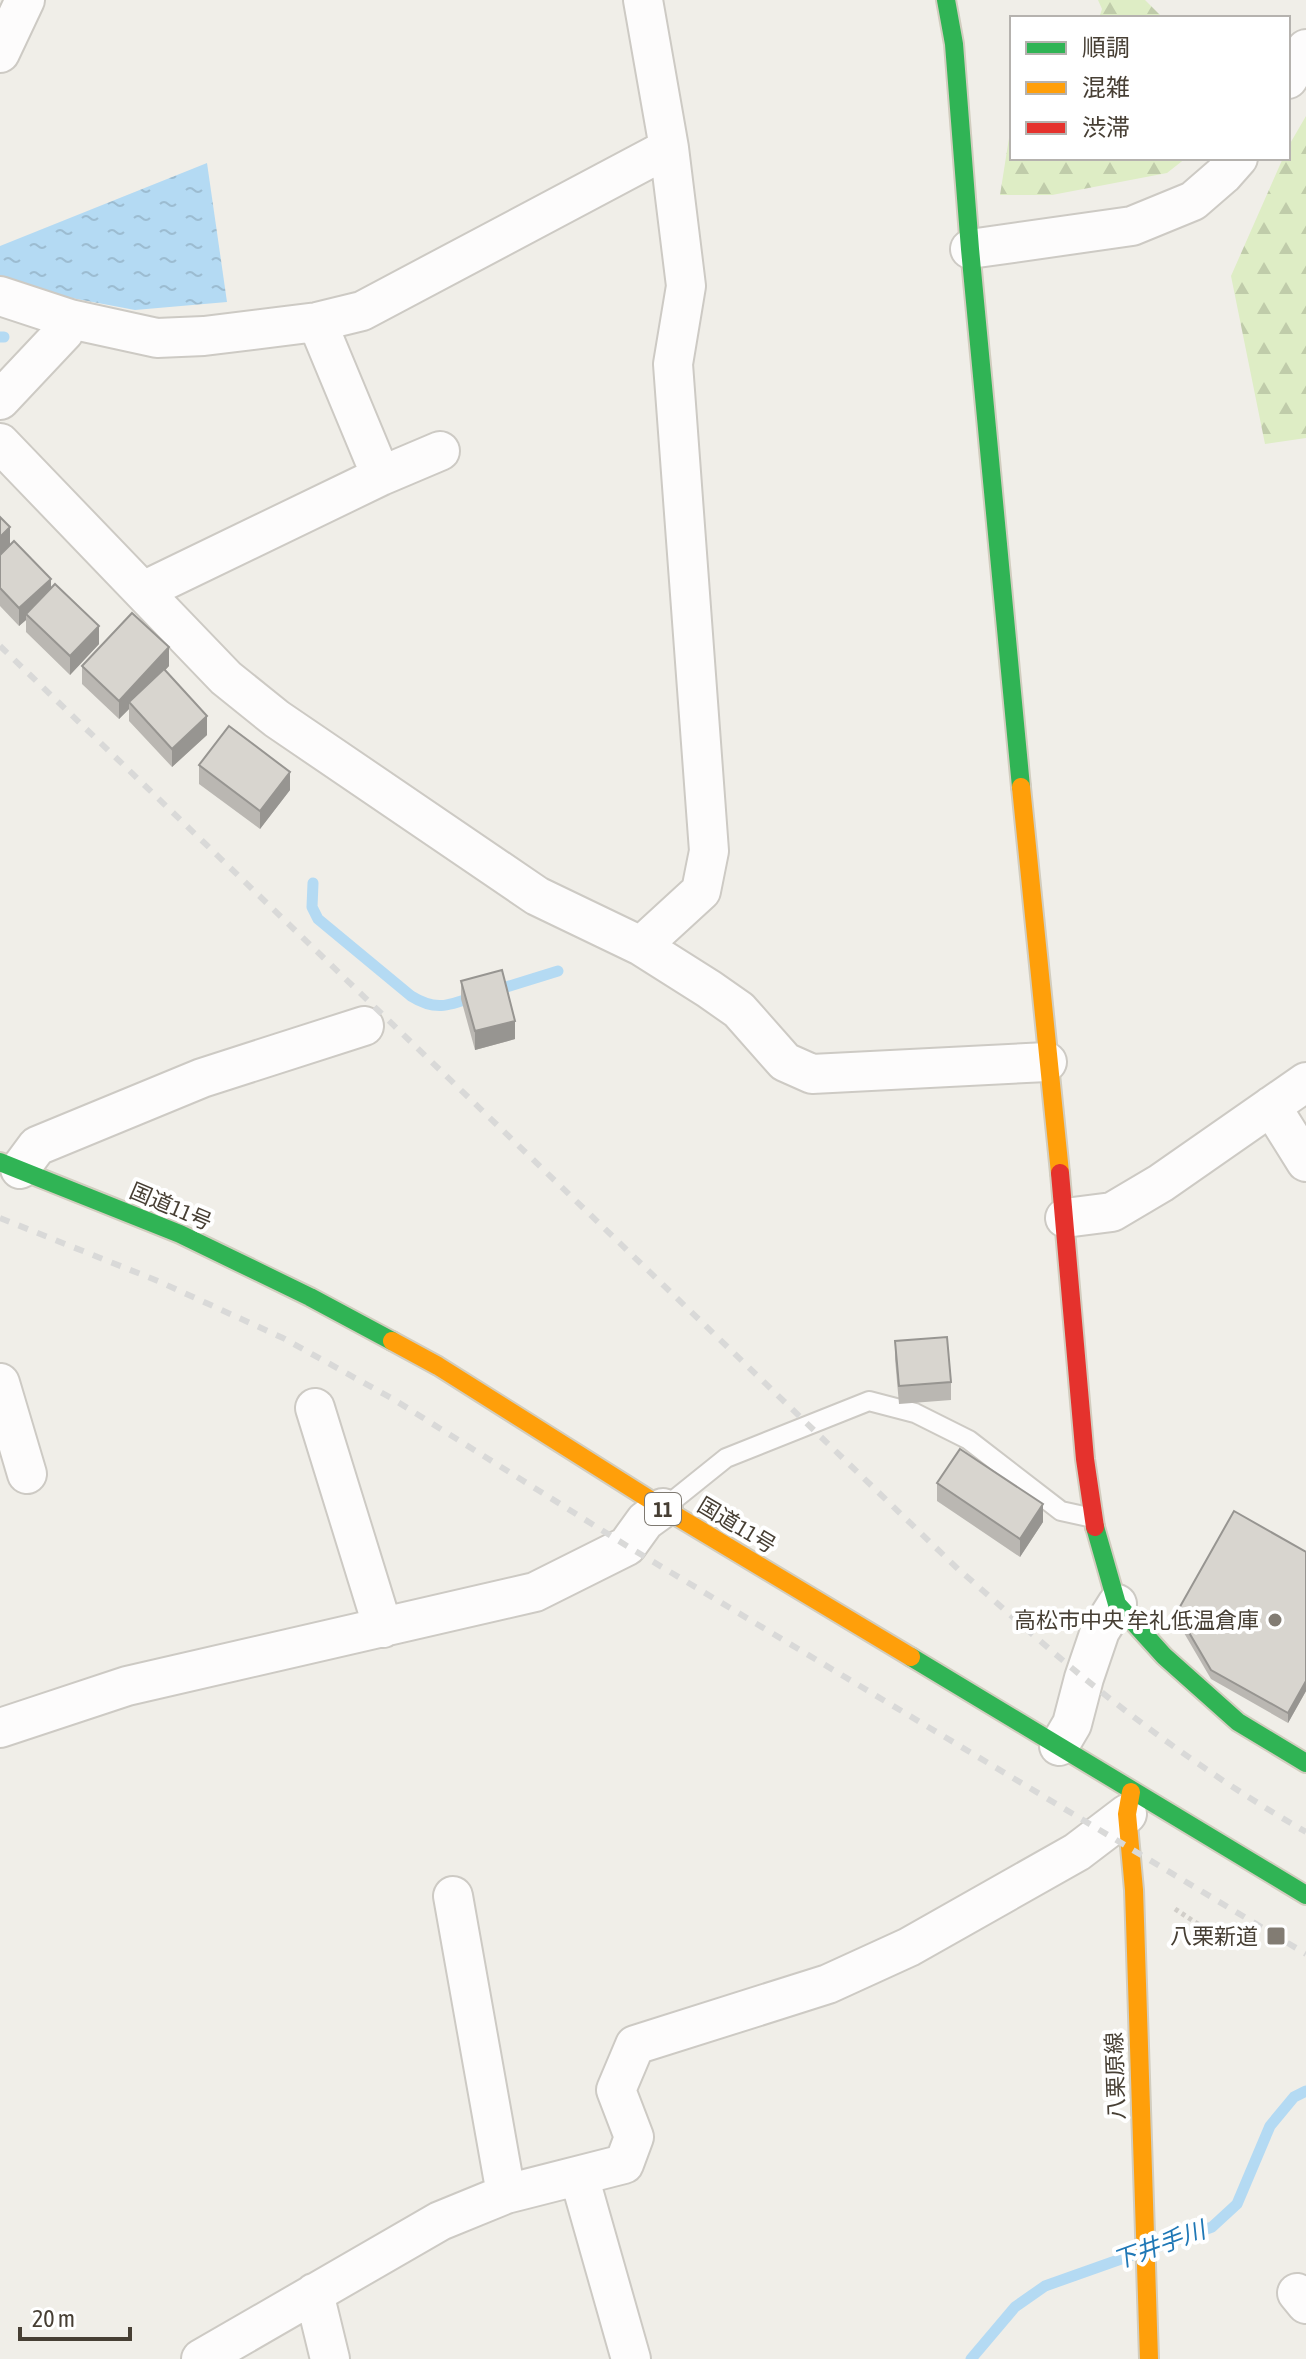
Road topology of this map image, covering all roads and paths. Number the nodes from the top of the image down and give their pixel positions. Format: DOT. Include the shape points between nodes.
graph roads {
  1 [pos="25,0"];
  2 [pos="643,0"];
  3 [pos="946,0"];
  4 [pos="1306,49"];
  5 [pos="0,53"];
  6 [pos="1290,76"];
  7 [pos="669,148"];
  8 [pos="1236,160"];
  9 [pos="970,249"];
  10 [pos="0,296"];
  11 [pos="70,319"];
  12 [pos="317,322"];
  13 [pos="0,400"];
  14 [pos="0,443"];
  15 [pos="440,451"];
  16 [pos="381,476"];
  17 [pos="143,591"];
  18 [pos="641,946"];
  19 [pos="364,1026"];
  20 [pos="1047,1062"];
  21 [pos="1306,1082"];
  22 [pos="1271,1106"];
  23 [pos="1306,1162"];
  24 [pos="10,1166"];
  25 [pos="1065,1218"];
  26 [pos="0,1383"];
  27 [pos="315,1408"];
  28 [pos="27,1474"];
  29 [pos="663,1508"];
  30 [pos="1093,1518"];
  31 [pos="1117,1604"];
  32 [pos="383,1628"];
  33 [pos="0,1728"];
  34 [pos="1059,1746"];
  35 [pos="1306,1763"];
  36 [pos="1129,1803"];
  37 [pos="1306,1895"];
  38 [pos="453,1896"];
  39 [pos="579,2176"];
  40 [pos="506,2194"];
  41 [pos="314,2293"];
  42 [pos="201,2359"];
  43 [pos="330,2359"];
  44 [pos="631,2359"];
  45 [pos="1149,2359"];
  1 -- 5 [label="street"];
  2 -- 7 [label="street"];
  3 -- 9 [label="main road"];
  4 -- 6 [label="street"];
  7 -- 12 [label="street" via="362,311"];
  7 -- 18 [label="street" via="686,286 673,364 709,851 701,891"];
  8 -- 9 [label="street" via="1193,201 1132,226"];
  9 -- 20 [label="main road"];
  10 -- 11 [label="street"];
  11 -- 12 [label="street" via="157,338"];
  11 -- 13 [label="street"];
  12 -- 16 [label="street"];
  14 -- 17 [label="street"];
  15 -- 16 [label="street"];
  16 -- 17 [label="street"];
  17 -- 18 [label="street" via="226,678 277,719 537,896"];
  18 -- 20 [label="street" via="739,1010 785,1062 812,1074"];
  19 -- 24 [label="street" via="202,1078 37,1146"];
  20 -- 25 [label="main road"];
  21 -- 22 [label="street"];
  22 -- 23 [label="street"];
  22 -- 25 [label="street" via="1112,1212"];
  24 -- 29 [label="main road, 国道11号 / 11" via="180,1234 310,1297 438,1366"];
  25 -- 30 [label="main road"];
  26 -- 28 [label="street"];
  27 -- 32 [label="street"];
  29 -- 30 [label="lane" via="726,1458 869,1401 915,1413 969,1440 1061,1511"];
  29 -- 32 [label="street" via="645,1521 627,1546 535,1592"];
  29 -- 34 [label="main road, 国道11号 / 11"];
  30 -- 31 [label="main road"];
  31 -- 34 [label="street" via="1100,1631 1072,1724"];
  31 -- 35 [label="main road" via="1164,1656 1238,1722"];
  32 -- 33 [label="street" via="127,1686"];
  34 -- 36 [label="main road, 国道11号 / 11"];
  36 -- 37 [label="main road, 国道11号 / 11"];
  36 -- 39 [label="street" via="1077,1852 909,1947 828,1984 635,2045 616,2090 634,2137 624,2164"];
  36 -- 45 [label="main road, 八栗原線"];
  38 -- 40 [label="street"];
  39 -- 40 [label="street"];
  39 -- 44 [label="street"];
  40 -- 41 [label="street" via="440,2221"];
  41 -- 42 [label="street"];
  41 -- 43 [label="street"];
}
